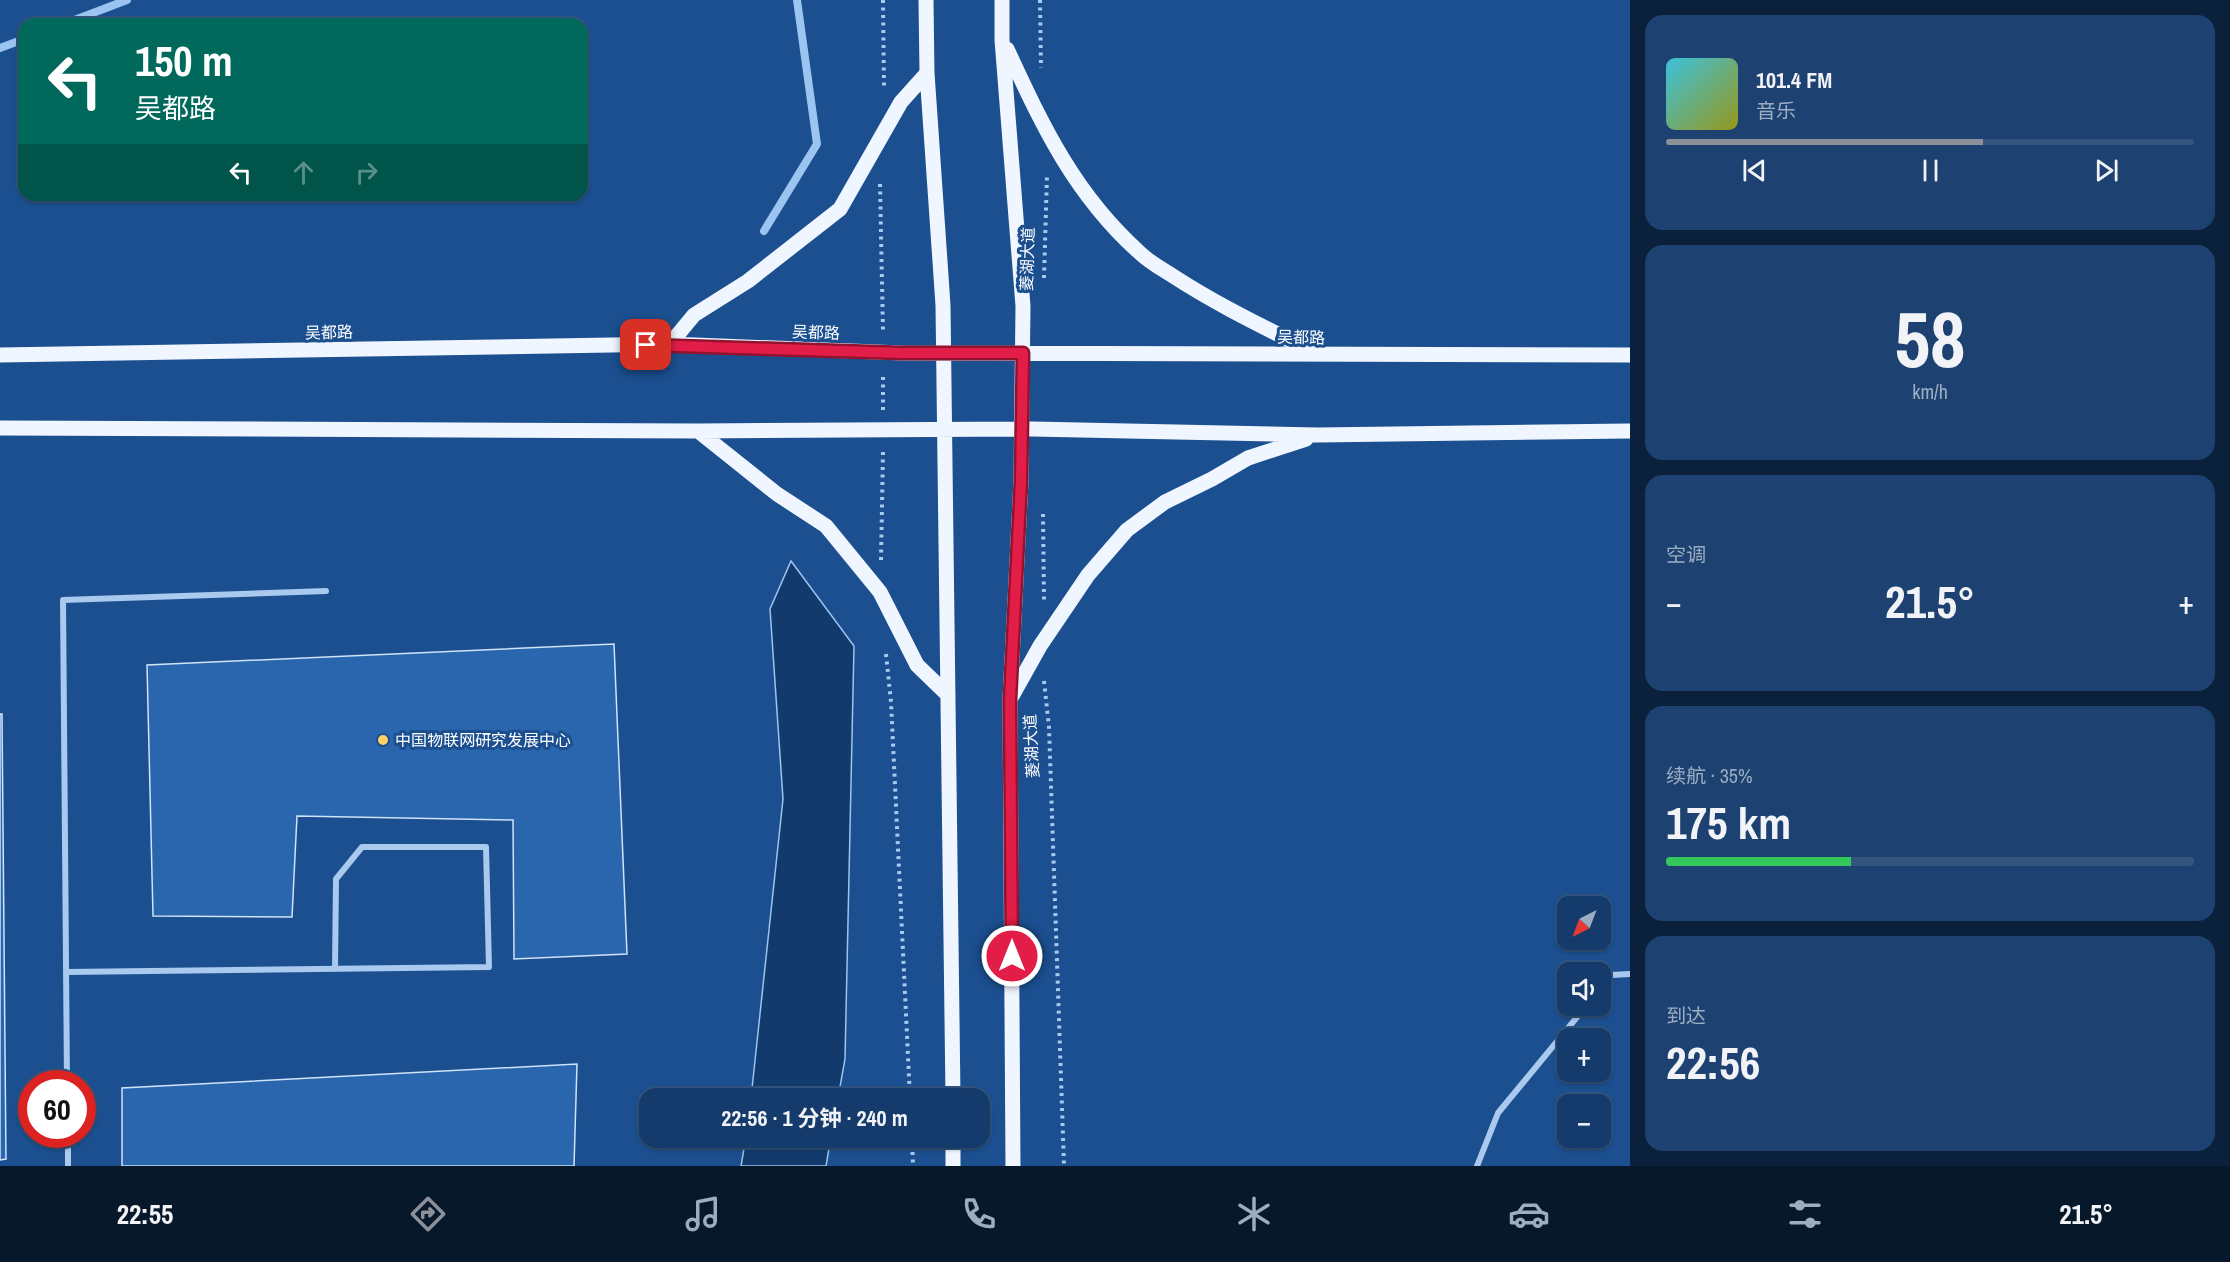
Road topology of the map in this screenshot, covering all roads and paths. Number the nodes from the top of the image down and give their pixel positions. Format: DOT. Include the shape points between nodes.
graph roads {
  1 [pos="883,0"];
  2 [pos="926,0"];
  3 [pos="1002,0"];
  4 [pos="1040,0"];
  5 [pos="1002,40"];
  6 [pos="927,73"];
  7 [pos="1041,80"];
  8 [pos="884,97"];
  9 [pos="880,139"];
  10 [pos="1047,172"];
  11 [pos="1044,284"];
  12 [pos="670,344"];
  13 [pos="883,353"];
  14 [pos="944,353"];
  15 [pos="1023,353"];
  16 [pos="0,355"];
  17 [pos="1320,356"];
  18 [pos="1630,356"];
  19 [pos="0,428"];
  20 [pos="883,429"];
  21 [pos="945,429"];
  22 [pos="1022,429"];
  23 [pos="698,431"];
  24 [pos="1630,431"];
  25 [pos="1318,435"];
  26 [pos="1043,505"];
  27 [pos="326,591"];
  28 [pos="880,592"];
  29 [pos="1043,610"];
  30 [pos="1040,645"];
  31 [pos="885,647"];
  32 [pos="948,695"];
  33 [pos="1010,699"];
  34 [pos="335,969"];
  35 [pos="66,972"];
  36 [pos="1630,974"];
  37 [pos="1611,975"];
  38 [pos="1578,1016"];
  39 [pos="67,1070"];
  40 [pos="910,1088"];
  41 [pos="952,1088"];
  42 [pos="68,1148"];
  43 [pos="912,1148"];
  44 [pos="953,1148"];
  45 [pos="68,1166"];
  46 [pos="913,1166"];
  47 [pos="953,1166"];
  48 [pos="1013,1166"];
  49 [pos="1064,1166"];
  50 [pos="1477,1166"];
  1 -- 8 [label="path"];
  2 -- 6 [label="main road"];
  3 -- 5 [label="main road, 菱湖大道"];
  4 -- 7 [label="path"];
  5 -- 15 [label="main road, 菱湖大道" via="1023,306"];
  5 -- 17 [label="main road" via="1042,126 1079,186 1141,255 1207,298"];
  6 -- 9 [label="main road" via="901,102"];
  6 -- 14 [label="main road"];
  9 -- 12 [label="main road" via="840,209 748,281 694,315"];
  9 -- 13 [label="path"];
  10 -- 11 [label="path, 菱湖大道"];
  12 -- 13 [label="main road, 吴都路"];
  12 -- 16 [label="main road, 吴都路"];
  13 -- 14 [label="main road, 吴都路"];
  13 -- 20 [label="path"];
  14 -- 15 [label="main road, 吴都路"];
  14 -- 21 [label="main road"];
  15 -- 17 [label="main road, 吴都路"];
  15 -- 22 [label="main road, 菱湖大道"];
  17 -- 18 [label="main road, 吴都路"];
  19 -- 23 [label="main road"];
  20 -- 21 [label="main road"];
  20 -- 23 [label="main road"];
  20 -- 28 [label="path"];
  21 -- 22 [label="main road"];
  21 -- 32 [label="main road"];
  22 -- 25 [label="main road"];
  22 -- 33 [label="main road, 菱湖大道"];
  23 -- 28 [label="main road" via="777,494 825,526"];
  24 -- 25 [label="main road"];
  25 -- 30 [label="main road" via="1248,458 1165,502 1127,530 1088,575"];
  26 -- 29 [label="path"];
  27 -- 35 [label="street" via="63,600"];
  28 -- 32 [label="main road" via="916,665"];
  30 -- 33 [label="main road"];
  30 -- 49 [label="path, 菱湖大道" via="1049,726"];
  31 -- 40 [label="path"];
  32 -- 41 [label="main road"];
  33 -- 48 [label="main road, 菱湖大道"];
  34 -- 34 [label="street" via="489,967 486,847 362,847 336,879"];
  34 -- 35 [label="street"];
  35 -- 39 [label="street"];
  36 -- 37 [label="street"];
  38 -- 50 [label="street" via="1498,1113"];
  42 -- 45 [label="street"];
  43 -- 46 [label="path"];
  44 -- 47 [label="main road"];
}
